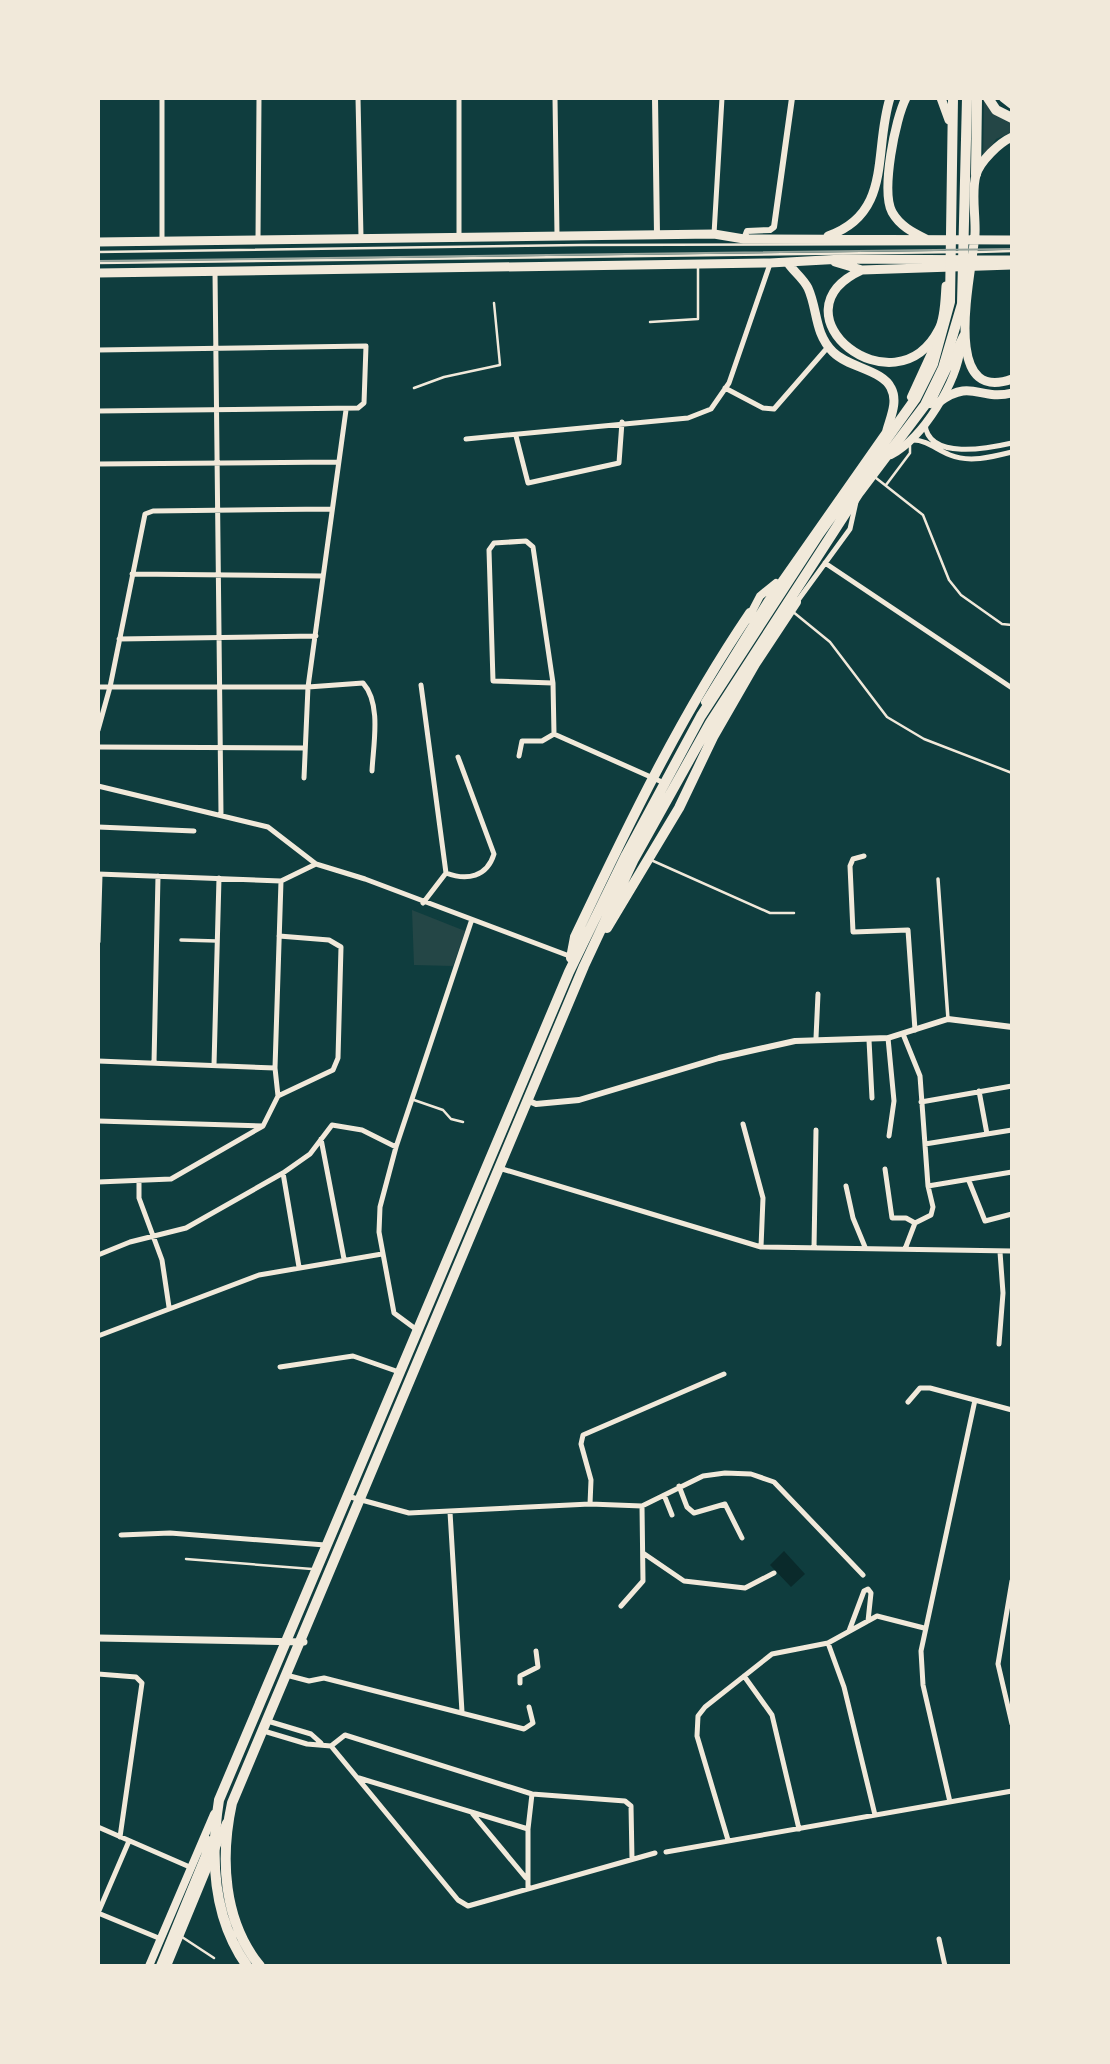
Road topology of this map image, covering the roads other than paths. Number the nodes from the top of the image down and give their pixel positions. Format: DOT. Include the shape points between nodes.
graph roads {
  1 [pos="162,98"];
  2 [pos="259,98"];
  3 [pos="358,98"];
  4 [pos="459,98"];
  5 [pos="555,98"];
  6 [pos="655,98"];
  7 [pos="722,98"];
  8 [pos="792,98"];
  9 [pos="890,98"];
  10 [pos="906,98"];
  11 [pos="940,98"];
  12 [pos="950,98"];
  13 [pos="965,98"];
  14 [pos="977,98"];
  15 [pos="988,98"];
  16 [pos="1003,98"];
  17 [pos="1012,105"];
  18 [pos="1012,118"];
  19 [pos="949,120"];
  20 [pos="1012,137"];
  21 [pos="976,174"];
  22 [pos="657,234"];
  23 [pos="714,234"];
  24 [pos="557,235"];
  25 [pos="459,236"];
  26 [pos="361,237"];
  27 [pos="258,239"];
  28 [pos="744,239"];
  29 [pos="816,239"];
  30 [pos="162,240"];
  31 [pos="931,241"];
  32 [pos="98,242"];
  33 [pos="1012,242"];
  34 [pos="215,251"];
  35 [pos="1012,251"];
  36 [pos="98,253"];
  37 [pos="978,254"];
  38 [pos="927,255"];
  39 [pos="828,260"];
  40 [pos="1012,260"];
  41 [pos="215,261"];
  42 [pos="98,263"];
  43 [pos="770,263"];
  44 [pos="788,263"];
  45 [pos="698,264"];
  46 [pos="1012,265"];
  47 [pos="1001,267"];
  48 [pos="862,270"];
  49 [pos="975,270"];
  50 [pos="1012,271"];
  51 [pos="215,272"];
  52 [pos="98,273"];
  53 [pos="494,303"];
  54 [pos="650,322"];
  55 [pos="940,328"];
  56 [pos="962,336"];
  57 [pos="828,347"];
  58 [pos="214,348"];
  59 [pos="98,350"];
  60 [pos="1012,379"];
  61 [pos="940,387"];
  62 [pos="414,388"];
  63 [pos="725,388"];
  64 [pos="1012,393"];
  65 [pos="939,402"];
  66 [pos="928,407"];
  67 [pos="215,410"];
  68 [pos="346,410"];
  69 [pos="98,411"];
  70 [pos="926,421"];
  71 [pos="622,422"];
  72 [pos="887,430"];
  73 [pos="516,436"];
  74 [pos="466,439"];
  75 [pos="910,440"];
  76 [pos="1012,443"];
  77 [pos="1012,452"];
  78 [pos="891,455"];
  79 [pos="216,462"];
  80 [pos="339,462"];
  81 [pos="98,464"];
  82 [pos="875,477"];
  83 [pos="886,485"];
  84 [pos="856,502"];
  85 [pos="332,509"];
  86 [pos="217,510"];
  87 [pos="825,563"];
  88 [pos="132,575"];
  89 [pos="218,575"];
  90 [pos="785,575"];
  91 [pos="323,576"];
  92 [pos="794,606"];
  93 [pos="750,612"];
  94 [pos="1012,625"];
  95 [pos="219,635"];
  96 [pos="316,636"];
  97 [pos="119,639"];
  98 [pos="744,639"];
  99 [pos="553,683"];
  100 [pos="421,685"];
  101 [pos="98,687"];
  102 [pos="110,687"];
  103 [pos="219,687"];
  104 [pos="308,687"];
  105 [pos="1012,688"];
  106 [pos="98,730"];
  107 [pos="554,734"];
  108 [pos="98,747"];
  109 [pos="220,748"];
  110 [pos="304,748"];
  111 [pos="519,756"];
  112 [pos="458,757"];
  113 [pos="372,771"];
  114 [pos="1012,773"];
  115 [pos="304,778"];
  116 [pos="662,782"];
  117 [pos="98,786"];
  118 [pos="221,814"];
  119 [pos="98,827"];
  120 [pos="194,831"];
  121 [pos="863,856"];
  122 [pos="650,859"];
  123 [pos="316,864"];
  124 [pos="446,873"];
  125 [pos="99,874"];
  126 [pos="158,876"];
  127 [pos="219,878"];
  128 [pos="938,879"];
  129 [pos="281,881"];
  130 [pos="422,903"];
  131 [pos="794,914"];
  132 [pos="607,917"];
  133 [pos="471,922"];
  134 [pos="279,936"];
  135 [pos="181,940"];
  136 [pos="217,941"];
  137 [pos="98,942"];
  138 [pos="572,957"];
  139 [pos="584,966"];
  140 [pos="569,972"];
  141 [pos="818,994"];
  142 [pos="948,1018"];
  143 [pos="1012,1027"];
  144 [pos="915,1030"];
  145 [pos="903,1034"];
  146 [pos="816,1038"];
  147 [pos="888,1038"];
  148 [pos="869,1040"];
  149 [pos="98,1061"];
  150 [pos="154,1063"];
  151 [pos="214,1065"];
  152 [pos="275,1068"];
  153 [pos="1012,1086"];
  154 [pos="979,1091"];
  155 [pos="278,1096"];
  156 [pos="872,1098"];
  157 [pos="412,1099"];
  158 [pos="529,1101"];
  159 [pos="922,1101"];
  160 [pos="98,1121"];
  161 [pos="463,1122"];
  162 [pos="743,1124"];
  163 [pos="263,1126"];
  164 [pos="816,1130"];
  165 [pos="1012,1130"];
  166 [pos="987,1134"];
  167 [pos="889,1136"];
  168 [pos="321,1139"];
  169 [pos="925,1144"];
  170 [pos="396,1147"];
  171 [pos="485,1164"];
  172 [pos="500,1168"];
  173 [pos="885,1169"];
  174 [pos="283,1173"];
  175 [pos="1011,1174"];
  176 [pos="969,1181"];
  177 [pos="98,1182"];
  178 [pos="139,1182"];
  179 [pos="846,1186"];
  180 [pos="928,1186"];
  181 [pos="1012,1214"];
  182 [pos="915,1223"];
  183 [pos="155,1237"];
  184 [pos="761,1247"];
  185 [pos="865,1247"];
  186 [pos="814,1248"];
  187 [pos="905,1249"];
  188 [pos="1012,1251"];
  189 [pos="1000,1252"];
  190 [pos="382,1254"];
  191 [pos="98,1255"];
  192 [pos="344,1259"];
  193 [pos="299,1266"];
  194 [pos="169,1307"];
  195 [pos="417,1330"];
  196 [pos="98,1336"];
  197 [pos="999,1344"];
  198 [pos="279,1367"];
  199 [pos="399,1372"];
  200 [pos="724,1374"];
  201 [pos="975,1400"];
  202 [pos="908,1402"];
  203 [pos="1012,1410"];
  204 [pos="680,1486"];
  205 [pos="664,1494"];
  206 [pos="346,1495"];
  207 [pos="363,1501"];
  208 [pos="590,1504"];
  209 [pos="642,1506"];
  210 [pos="450,1512"];
  211 [pos="672,1515"];
  212 [pos="121,1535"];
  213 [pos="742,1538"];
  214 [pos="326,1545"];
  215 [pos="643,1553"];
  216 [pos="186,1559"];
  217 [pos="315,1570"];
  218 [pos="774,1573"];
  219 [pos="863,1576"];
  220 [pos="1012,1581"];
  221 [pos="621,1606"];
  222 [pos="867,1621"];
  223 [pos="924,1628"];
  224 [pos="849,1631"];
  225 [pos="98,1639"];
  226 [pos="286,1641"];
  227 [pos="304,1642"];
  228 [pos="828,1643"];
  229 [pos="537,1651"];
  230 [pos="98,1674"];
  231 [pos="290,1676"];
  232 [pos="744,1676"];
  233 [pos="520,1683"];
  234 [pos="529,1707"];
  235 [pos="463,1712"];
  236 [pos="271,1723"];
  237 [pos="1012,1724"];
  238 [pos="267,1732"];
  239 [pos="321,1743"];
  240 [pos="331,1746"];
  241 [pos="359,1778"];
  242 [pos="1012,1791"];
  243 [pos="532,1794"];
  244 [pos="219,1800"];
  245 [pos="950,1802"];
  246 [pos="472,1813"];
  247 [pos="875,1815"];
  248 [pos="98,1827"];
  249 [pos="528,1829"];
  250 [pos="799,1829"];
  251 [pos="120,1837"];
  252 [pos="728,1840"];
  253 [pos="129,1841"];
  254 [pos="666,1852"];
  255 [pos="655,1853"];
  256 [pos="632,1859"];
  257 [pos="211,1860"];
  258 [pos="192,1868"];
  259 [pos="526,1878"];
  260 [pos="528,1889"];
  261 [pos="98,1913"];
  262 [pos="179,1936"];
  263 [pos="939,1938"];
  264 [pos="161,1939"];
  265 [pos="214,1958"];
  266 [pos="149,1966"];
  267 [pos="161,1966"];
  268 [pos="167,1966"];
  269 [pos="249,1966"];
  270 [pos="260,1966"];
  271 [pos="945,1966"];
  1 -- 30 [label="street"];
  2 -- 27 [label="street"];
  3 -- 26 [label="street"];
  4 -- 25 [label="street"];
  5 -- 24 [label="street"];
  6 -- 22 [label="street"];
  7 -- 23 [label="street"];
  8 -- 28 [label="street" via="774,227 747,231"];
  9 -- 29 [label="highway" via="869,207 846,228"];
  10 -- 31 [label="highway" via="891,163 889,204 902,226"];
  11 -- 19 [label="highway"];
  12 -- 19 [label="highway"];
  12 -- 140 [label="highway" via="950,302 933,364 916,398 790,576 701,716"];
  13 -- 49 [label="highway" via="963,171"];
  13 -- 139 [label="highway" via="962,304 943,368 925,405 858,494 710,723 634,859"];
  14 -- 21 [label="highway"];
  15 -- 18 [label="highway" via="996,110"];
  16 -- 17 [label="main road"];
  19 -- 55 [label="highway" via="947,282"];
  20 -- 21 [label="highway" via="999,145"];
  21 -- 49 [label="highway"];
  22 -- 23 [label="highway"];
  22 -- 24 [label="highway"];
  23 -- 28 [label="highway"];
  24 -- 25 [label="highway"];
  25 -- 26 [label="highway"];
  26 -- 27 [label="highway"];
  27 -- 30 [label="highway"];
  28 -- 29 [label="highway"];
  29 -- 31 [label="highway"];
  30 -- 32 [label="highway"];
  31 -- 33 [label="highway"];
  31 -- 34 [label="lane"];
  34 -- 36 [label="lane"];
  34 -- 41 [label="lane"];
  35 -- 37 [label="lane"];
  37 -- 38 [label="highway"];
  37 -- 40 [label="highway"];
  38 -- 39 [label="highway"];
  38 -- 41 [label="lane"];
  39 -- 44 [label="highway"];
  39 -- 48 [label="highway"];
  41 -- 42 [label="lane"];
  43 -- 44 [label="highway"];
  43 -- 45 [label="highway"];
  43 -- 63 [label="street"];
  44 -- 57 [label="highway" via="807,286 818,329"];
  45 -- 51 [label="highway"];
  45 -- 54 [label="lane" via="698,319"];
  46 -- 47 [label="highway"];
  47 -- 49 [label="highway"];
  47 -- 50 [label="highway"];
  48 -- 49 [label="highway"];
  48 -- 55 [label="highway" via="840,284 829,307 834,333 850,351 874,361 895,361 919,351"];
  49 -- 56 [label="highway"];
  51 -- 52 [label="highway"];
  51 -- 58 [label="street"];
  53 -- 62 [label="lane" via="500,365"];
  55 -- 72 [label="main road" via="914,392"];
  56 -- 60 [label="highway" via="977,376 994,383"];
  56 -- 61 [label="main road"];
  56 -- 65 [label="main road" via="959,364"];
  57 -- 63 [label="street" via="774,409"];
  57 -- 72 [label="highway" via="850,365 882,377 890,386 894,399"];
  58 -- 59 [label="street"];
  58 -- 67 [label="street"];
  58 -- 68 [label="street" via="366,346 364,404"];
  61 -- 65 [label="main road"];
  61 -- 66 [label="main road"];
  63 -- 71 [label="street" via="711,409 688,418"];
  64 -- 65 [label="highway" via="962,389"];
  65 -- 66 [label="main road"];
  65 -- 70 [label="main road"];
  66 -- 78 [label="main road"];
  67 -- 68 [label="street"];
  67 -- 69 [label="street"];
  67 -- 79 [label="street"];
  68 -- 80 [label="street"];
  70 -- 75 [label="main road"];
  70 -- 76 [label="street" via="932,438 953,449"];
  71 -- 73 [label="street"];
  71 -- 73 [label="street" via="619,463 528,484"];
  72 -- 90 [label="main road"];
  73 -- 74 [label="street"];
  75 -- 77 [label="street" via="954,457 987,458"];
  75 -- 78 [label="main road"];
  75 -- 83 [label="lane" via="910,453"];
  78 -- 82 [label="main road"];
  79 -- 80 [label="street"];
  79 -- 81 [label="street"];
  79 -- 86 [label="street"];
  80 -- 85 [label="street"];
  82 -- 83 [label="lane"];
  82 -- 84 [label="main road"];
  83 -- 94 [label="lane" via="923,516 949,580 961,595 1002,624"];
  84 -- 87 [label="street" via="850,528"];
  84 -- 132 [label="main road" via="788,597 706,732"];
  85 -- 86 [label="street"];
  85 -- 91 [label="street"];
  86 -- 88 [label="street" via="145,514"];
  86 -- 89 [label="street"];
  87 -- 92 [label="street"];
  87 -- 105 [label="street"];
  88 -- 89 [label="street"];
  88 -- 97 [label="street"];
  89 -- 91 [label="street"];
  89 -- 95 [label="street"];
  90 -- 93 [label="main road" via="760,596"];
  90 -- 98 [label="main road"];
  91 -- 96 [label="street"];
  92 -- 114 [label="lane" via="830,642 887,717 924,739"];
  92 -- 122 [label="street"];
  92 -- 139 [label="highway" via="755,664 679,808"];
  93 -- 98 [label="main road"];
  93 -- 140 [label="highway" via="700,689 645,792 575,937"];
  95 -- 96 [label="street"];
  95 -- 97 [label="street"];
  95 -- 103 [label="street"];
  96 -- 104 [label="street"];
  97 -- 102 [label="street"];
  98 -- 116 [label="main road"];
  99 -- 99 [label="street" via="493,681 489,550 494,543 531,542"];
  99 -- 107 [label="street"];
  100 -- 124 [label="street"];
  101 -- 102 [label="street"];
  102 -- 103 [label="street"];
  102 -- 106 [label="street"];
  103 -- 104 [label="street"];
  103 -- 109 [label="street"];
  104 -- 110 [label="street"];
  104 -- 113 [label="street" via="366,686 374,719"];
  107 -- 111 [label="street" via="542,741 522,741"];
  107 -- 116 [label="street"];
  108 -- 109 [label="street"];
  109 -- 110 [label="street"];
  109 -- 118 [label="street"];
  110 -- 115 [label="street"];
  112 -- 124 [label="street" via="494,854 480,875"];
  116 -- 138 [label="main road"];
  117 -- 118 [label="street"];
  118 -- 123 [label="street" via="268,827"];
  119 -- 120 [label="street"];
  121 -- 144 [label="street" via="853,859 850,866 853,932 908,930"];
  122 -- 131 [label="lane" via="770,913"];
  122 -- 132 [label="street"];
  123 -- 129 [label="street"];
  123 -- 130 [label="street"];
  124 -- 130 [label="street"];
  125 -- 126 [label="street"];
  125 -- 137 [label="street"];
  126 -- 127 [label="street"];
  126 -- 150 [label="street"];
  127 -- 129 [label="street"];
  127 -- 136 [label="street"];
  128 -- 142 [label="street"];
  129 -- 134 [label="street"];
  130 -- 133 [label="street"];
  132 -- 158 [label="main road"];
  133 -- 138 [label="street"];
  133 -- 157 [label="street"];
  134 -- 152 [label="street"];
  134 -- 155 [label="street" via="335,941 342,951 336,1064 325,1076"];
  135 -- 136 [label="street"];
  136 -- 151 [label="street"];
  138 -- 171 [label="main road"];
  139 -- 270 [label="highway" via="232,1803 225,1850 229,1896 242,1939"];
  140 -- 244 [label="highway"];
  141 -- 146 [label="street"];
  142 -- 143 [label="street"];
  142 -- 144 [label="street"];
  144 -- 145 [label="street"];
  145 -- 147 [label="street"];
  145 -- 159 [label="street" via="920,1076"];
  146 -- 148 [label="street"];
  146 -- 158 [label="street" via="719,1058 579,1100"];
  147 -- 148 [label="street"];
  147 -- 167 [label="street" via="894,1101"];
  148 -- 156 [label="street"];
  149 -- 150 [label="street"];
  150 -- 151 [label="street"];
  151 -- 152 [label="street"];
  152 -- 155 [label="street"];
  153 -- 154 [label="street"];
  154 -- 159 [label="street"];
  154 -- 166 [label="street"];
  155 -- 163 [label="street"];
  157 -- 161 [label="lane"];
  157 -- 170 [label="street"];
  158 -- 172 [label="main road"];
  159 -- 169 [label="street"];
  160 -- 163 [label="street"];
  162 -- 184 [label="street" via="763,1198"];
  163 -- 178 [label="street" via="171,1179"];
  164 -- 186 [label="street"];
  165 -- 166 [label="street"];
  166 -- 169 [label="street"];
  168 -- 170 [label="street" via="332,1125 347,1126"];
  168 -- 174 [label="street" via="310,1154"];
  168 -- 192 [label="street"];
  169 -- 180 [label="street"];
  170 -- 190 [label="street" via="380,1207"];
  171 -- 172 [label="street"];
  171 -- 195 [label="main road"];
  172 -- 184 [label="street"];
  172 -- 207 [label="main road"];
  173 -- 182 [label="street" via="892,1218"];
  174 -- 183 [label="street" via="186,1228"];
  174 -- 193 [label="street"];
  175 -- 176 [label="street"];
  176 -- 180 [label="street"];
  176 -- 181 [label="street" via="985,1221"];
  177 -- 178 [label="street"];
  178 -- 183 [label="street" via="139,1198"];
  179 -- 185 [label="street"];
  180 -- 182 [label="street" via="933,1211"];
  182 -- 187 [label="street"];
  183 -- 191 [label="street"];
  183 -- 194 [label="street"];
  184 -- 186 [label="street"];
  185 -- 186 [label="street"];
  185 -- 187 [label="street"];
  187 -- 189 [label="street"];
  188 -- 189 [label="street"];
  189 -- 197 [label="street"];
  190 -- 192 [label="street"];
  190 -- 195 [label="street" via="394,1313"];
  192 -- 193 [label="street"];
  193 -- 194 [label="street"];
  194 -- 196 [label="street"];
  195 -- 199 [label="main road"];
  198 -- 199 [label="street" via="354,1356"];
  199 -- 206 [label="main road"];
  200 -- 208 [label="street" via="587,1432 581,1439 591,1480"];
  201 -- 202 [label="street" via="920,1388"];
  201 -- 203 [label="street"];
  201 -- 223 [label="street"];
  204 -- 205 [label="street"];
  204 -- 213 [label="street" via="694,1513 725,1504"];
  204 -- 219 [label="street" via="725,1472 774,1482"];
  205 -- 209 [label="street"];
  205 -- 211 [label="street"];
  206 -- 207 [label="street"];
  206 -- 214 [label="main road"];
  207 -- 210 [label="street" via="405,1513"];
  207 -- 227 [label="main road"];
  208 -- 209 [label="street"];
  208 -- 210 [label="street"];
  209 -- 215 [label="street"];
  210 -- 235 [label="street"];
  212 -- 214 [label="street" via="170,1533"];
  214 -- 217 [label="main road"];
  215 -- 218 [label="street" via="684,1581 745,1588"];
  215 -- 221 [label="street" via="643,1581"];
  216 -- 217 [label="lane"];
  217 -- 226 [label="main road"];
  220 -- 237 [label="street" via="998,1664"];
  222 -- 223 [label="street" via="877,1616"];
  222 -- 224 [label="street"];
  222 -- 224 [label="street" via="868,1589"];
  223 -- 245 [label="street" via="923,1685"];
  224 -- 228 [label="street"];
  225 -- 226 [label="main road"];
  226 -- 227 [label="main road"];
  226 -- 258 [label="main road"];
  227 -- 231 [label="main road"];
  228 -- 232 [label="street" via="772,1654"];
  228 -- 247 [label="street" via="844,1687"];
  229 -- 233 [label="street" via="538,1667 520,1676"];
  230 -- 251 [label="street" via="141,1680"];
  231 -- 235 [label="street" via="309,1681 324,1678"];
  231 -- 236 [label="main road"];
  232 -- 250 [label="street" via="772,1715"];
  232 -- 252 [label="street" via="705,1707 696,1725"];
  234 -- 235 [label="street" via="533,1720 527,1729"];
  236 -- 238 [label="main road"];
  236 -- 239 [label="street" via="311,1734"];
  238 -- 239 [label="street" via="307,1744"];
  238 -- 257 [label="main road"];
  239 -- 240 [label="street"];
  240 -- 241 [label="street"];
  240 -- 243 [label="street" via="345,1735"];
  241 -- 246 [label="street"];
  241 -- 260 [label="street" via="458,1900 468,1906"];
  242 -- 245 [label="street"];
  243 -- 249 [label="street"];
  243 -- 256 [label="street" via="625,1801 631,1805"];
  244 -- 267 [label="highway" via="206,1856"];
  244 -- 269 [label="highway" via="213,1849 216,1885 227,1929"];
  245 -- 247 [label="street"];
  246 -- 249 [label="street"];
  246 -- 259 [label="street"];
  247 -- 250 [label="street"];
  248 -- 251 [label="street"];
  249 -- 259 [label="street"];
  250 -- 252 [label="street"];
  251 -- 253 [label="street"];
  252 -- 254 [label="street"];
  253 -- 258 [label="street"];
  253 -- 261 [label="street"];
  255 -- 256 [label="street"];
  256 -- 260 [label="street"];
  257 -- 262 [label="main road"];
  257 -- 269 [label="main road" via="229,1927"];
  258 -- 264 [label="main road"];
  259 -- 260 [label="street"];
  261 -- 264 [label="street"];
  262 -- 265 [label="lane"];
  262 -- 268 [label="main road"];
  263 -- 271 [label="street"];
  264 -- 266 [label="main road"];
}
